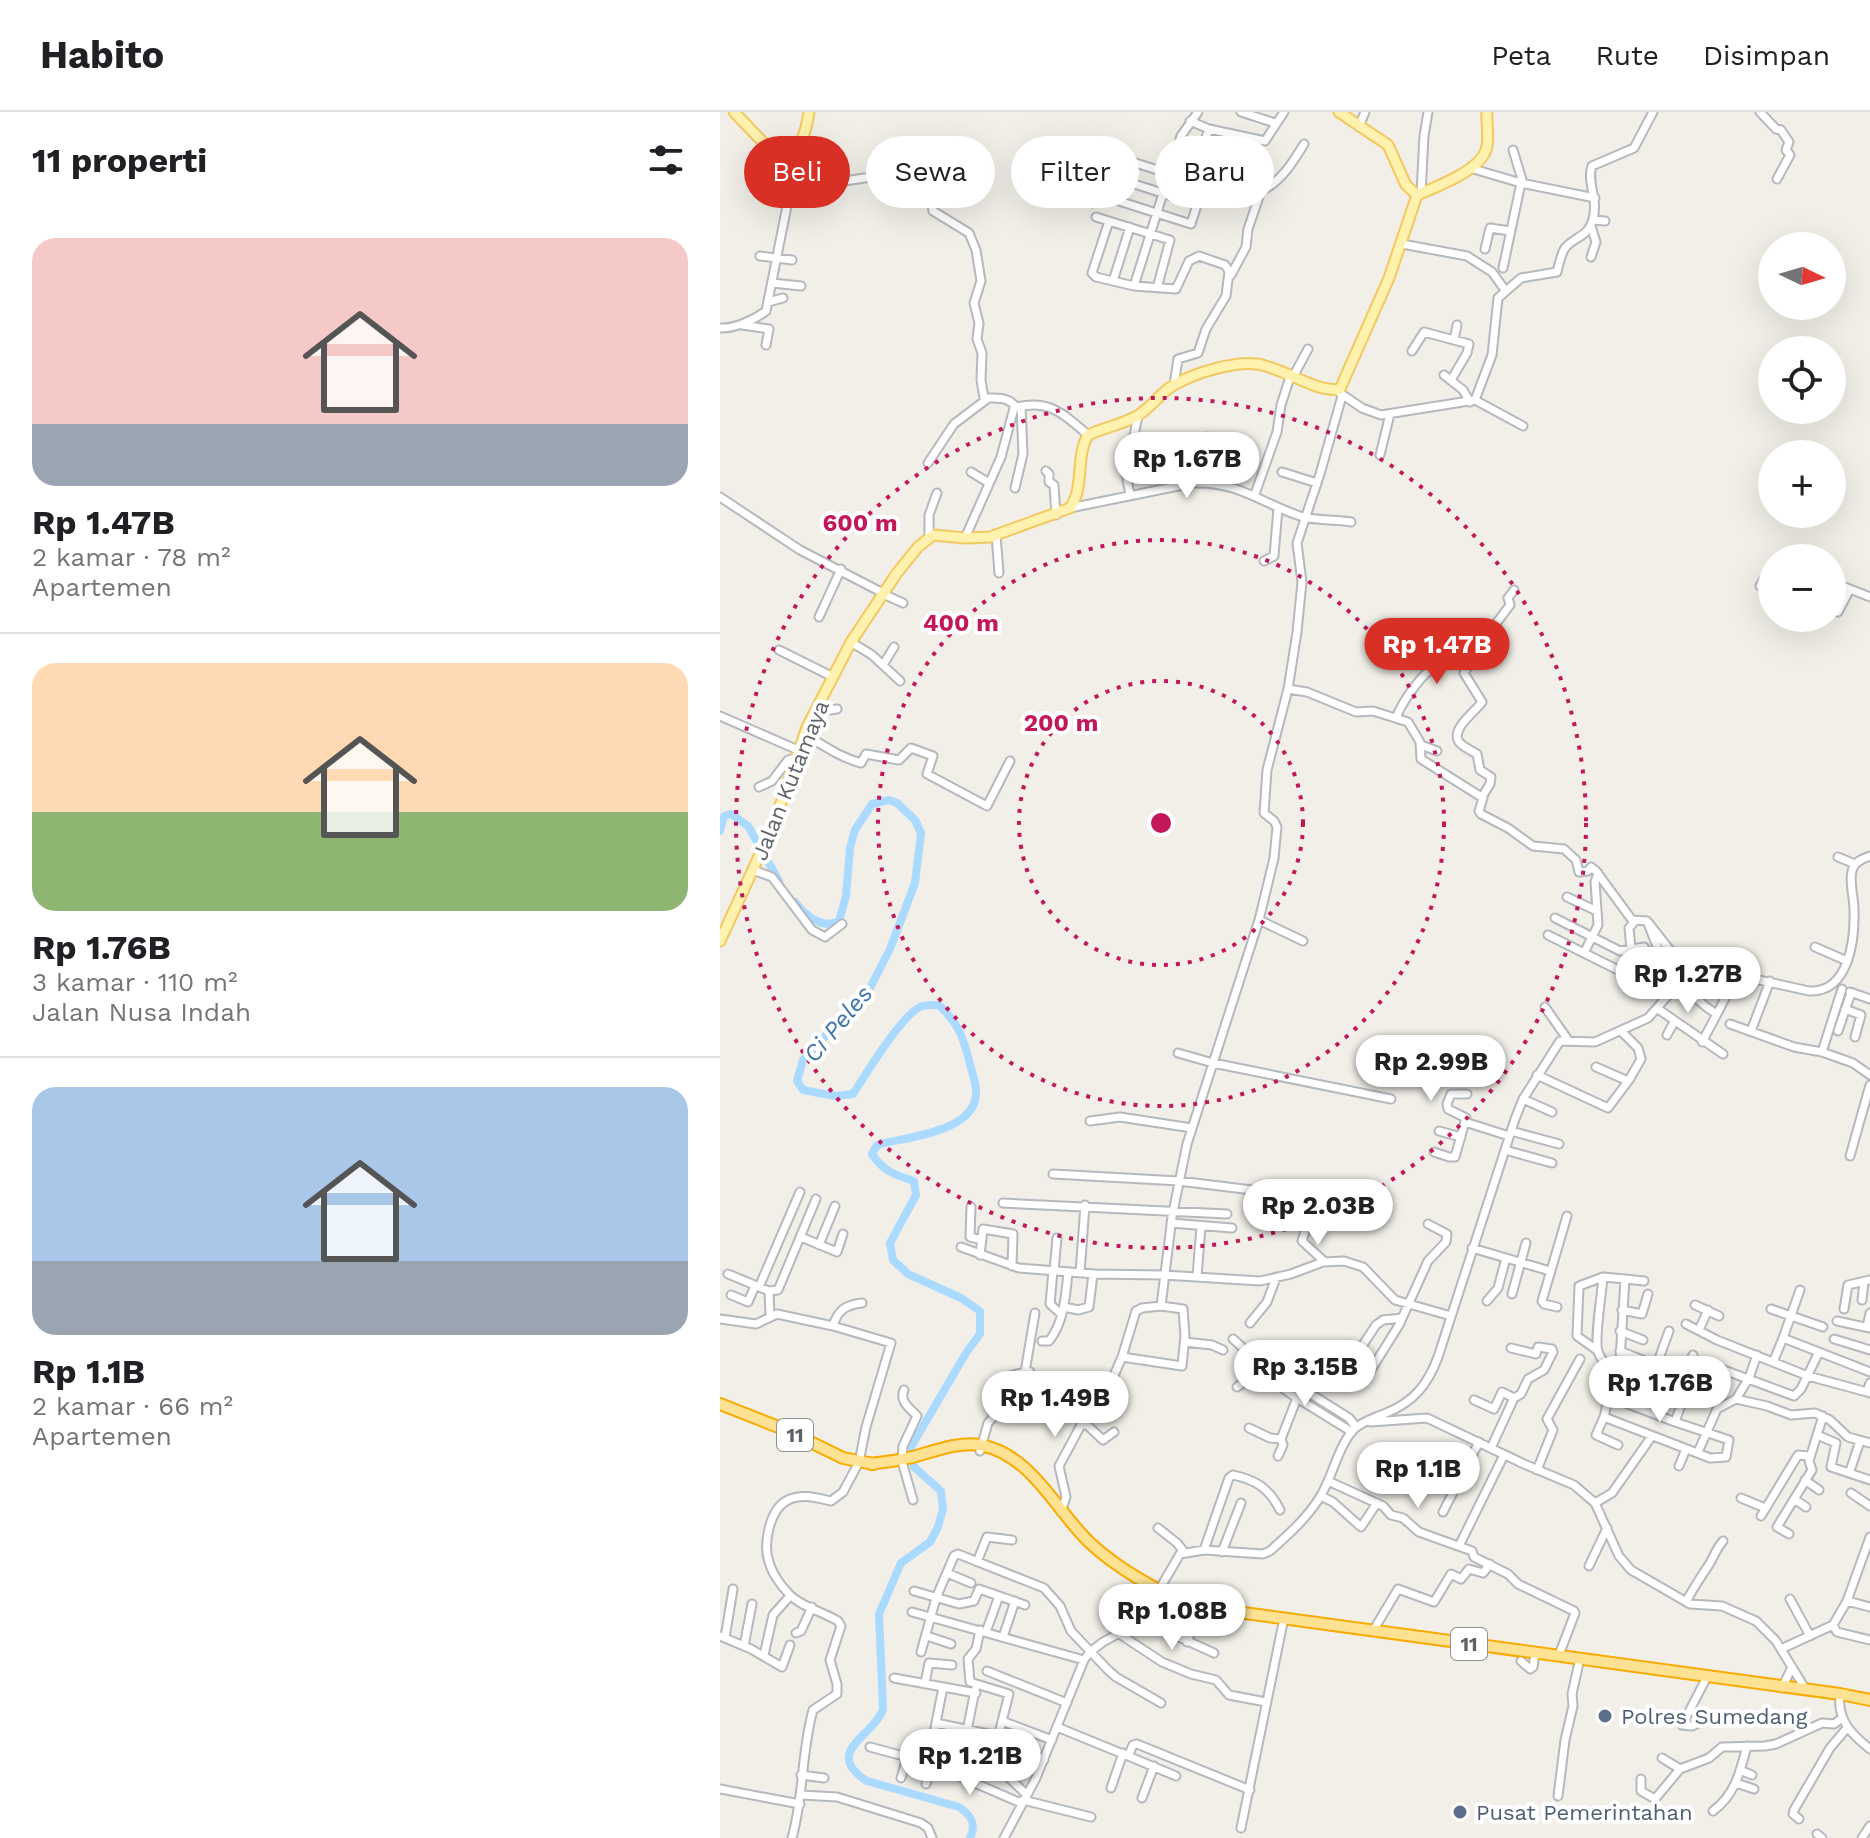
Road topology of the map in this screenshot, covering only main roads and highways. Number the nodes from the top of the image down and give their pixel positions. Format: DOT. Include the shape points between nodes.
graph roads {
  1 [pos="734,112"];
  2 [pos="809,112"];
  3 [pos="1339,112"];
  4 [pos="1487,112"];
  5 [pos="1419,194"];
  6 [pos="720,941"];
  7 [pos="720,1404"];
  8 [pos="1839,1697"];
  9 [pos="1870,1700"];
  10 [pos="1870,1708"];
  1 -- 2 [label="main road" via="780,162 797,148"];
  3 -- 5 [label="main road" via="1388,145 1406,185"];
  4 -- 5 [label="main road" via="1488,147 1482,158"];
  5 -- 6 [label="main road, Jalan Kutamaya" via="1340,393 1266,366 1237,363 1174,385 1138,416 1088,435 1070,508 996,535 929,536 851,642 804,734 785,796"];
  7 -- 8 [label="highway, 11" via="859,1462 904,1462 964,1445 1011,1457 1096,1549 1174,1599 1200,1607"];
  8 -- 9 [label="highway, 11"];
  8 -- 10 [label="highway, 11"];
}
